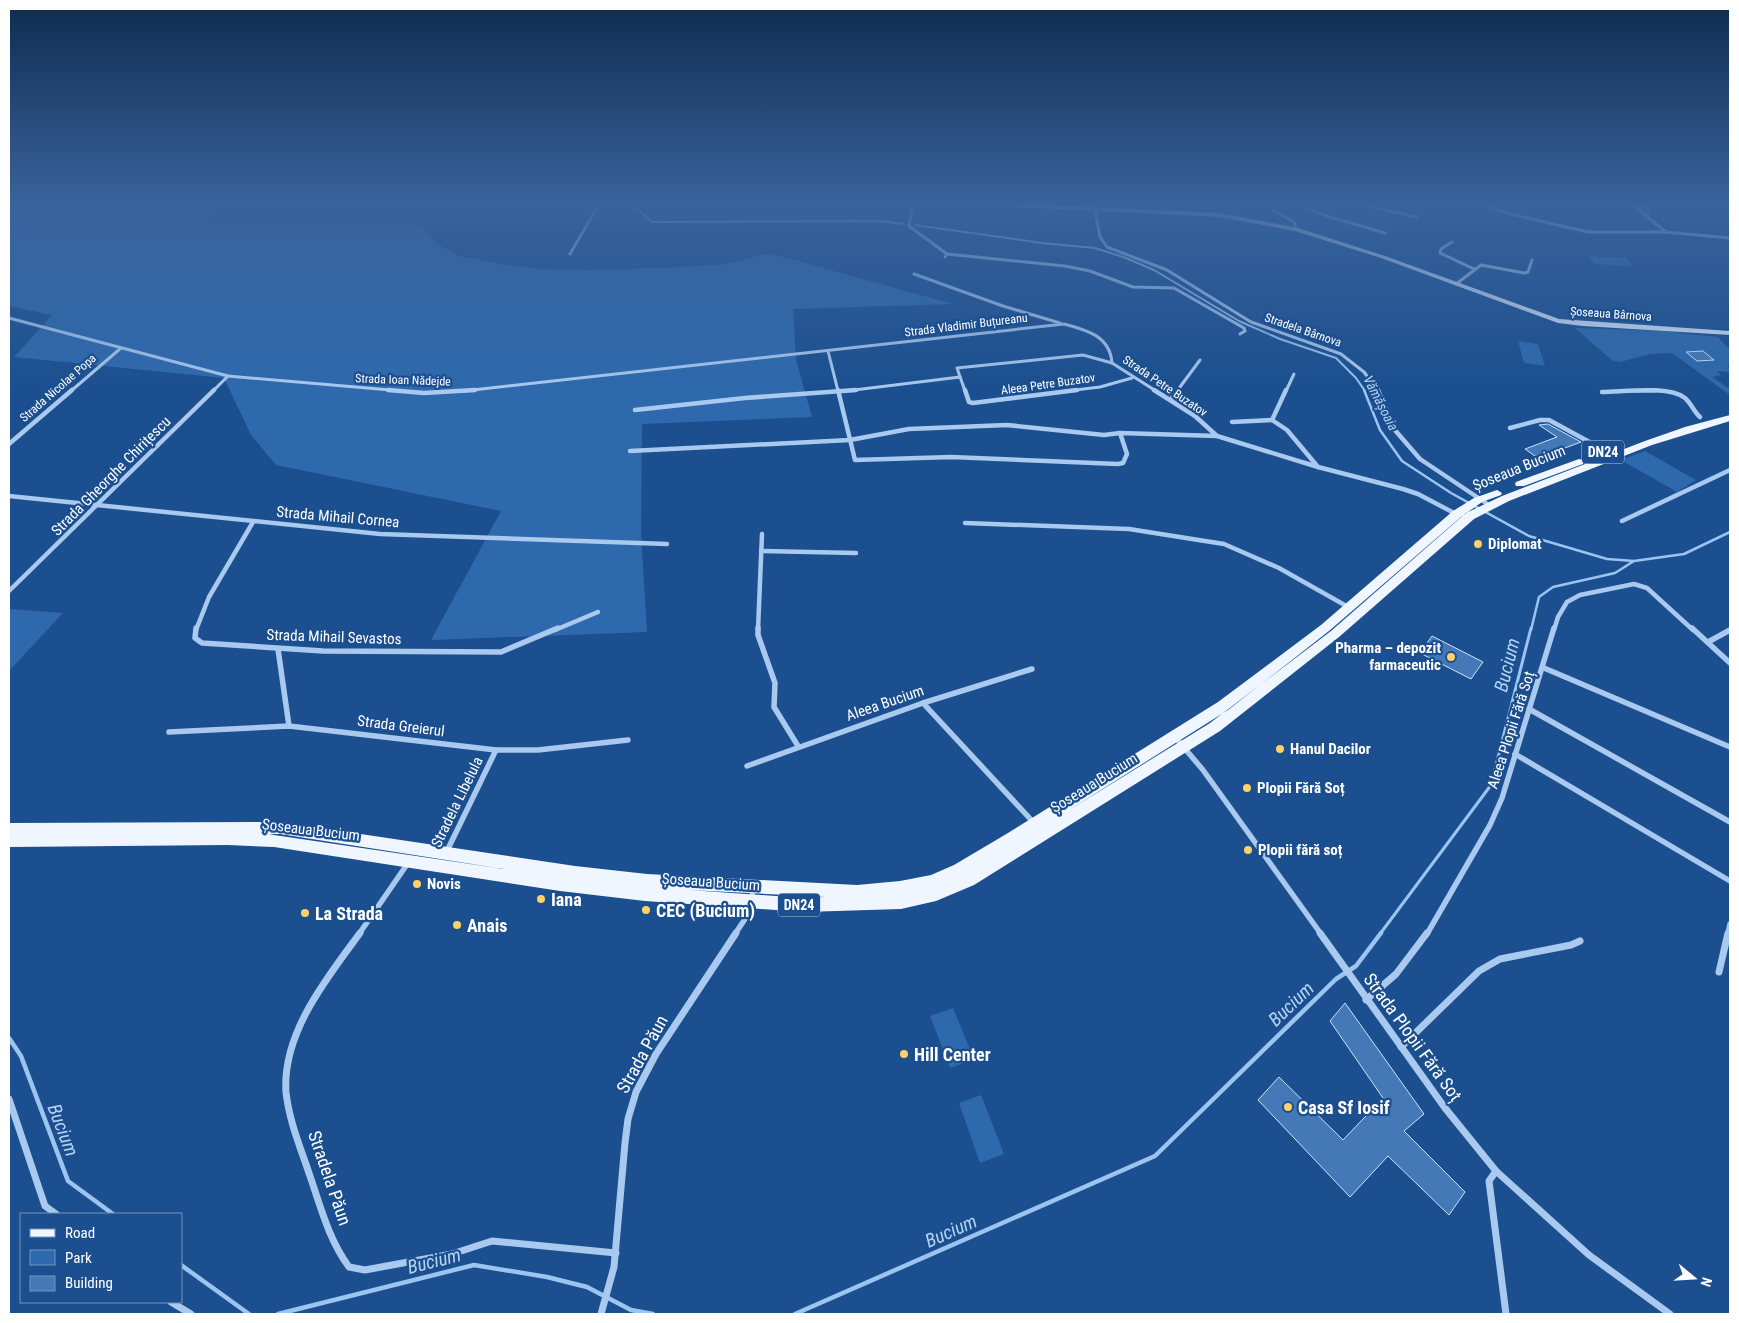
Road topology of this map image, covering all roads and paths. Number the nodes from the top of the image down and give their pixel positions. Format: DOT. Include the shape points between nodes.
graph roads {
  1 [pos="1062,266"];
  2 [pos="1156,266"];
  3 [pos="1404,266"];
  4 [pos="1467,266"];
  5 [pos="1530,266"];
  6 [pos="1474,269"];
  7 [pos="914,274"];
  8 [pos="1456,284"];
  9 [pos="9,318"];
  10 [pos="1064,324"];
  11 [pos="1730,333"];
  12 [pos="1240,334"];
  13 [pos="121,348"];
  14 [pos="828,351"];
  15 [pos="802,355"];
  16 [pos="1200,360"];
  17 [pos="1112,363"];
  18 [pos="1294,374"];
  19 [pos="228,376"];
  20 [pos="960,377"];
  21 [pos="1132,378"];
  22 [pos="839,392"];
  23 [pos="1602,392"];
  24 [pos="1171,399"];
  25 [pos="635,410"];
  26 [pos="1730,411"];
  27 [pos="1700,417"];
  28 [pos="1730,418"];
  29 [pos="1272,420"];
  30 [pos="1232,422"];
  31 [pos="1510,428"];
  32 [pos="1120,433"];
  33 [pos="1217,436"];
  34 [pos="850,440"];
  35 [pos="9,444"];
  36 [pos="630,451"];
  37 [pos="1606,451"];
  38 [pos="1318,468"];
  39 [pos="1730,470"];
  40 [pos="9,496"];
  41 [pos="1484,502"];
  42 [pos="98,505"];
  43 [pos="1463,515"];
  44 [pos="1622,521"];
  45 [pos="253,522"];
  46 [pos="966,523"];
  47 [pos="762,534"];
  48 [pos="667,544"];
  49 [pos="762,551"];
  50 [pos="856,553"];
  51 [pos="9,591"];
  52 [pos="1354,610"];
  53 [pos="598,612"];
  54 [pos="1730,630"];
  55 [pos="1708,642"];
  56 [pos="278,649"];
  57 [pos="1730,663"];
  58 [pos="1544,668"];
  59 [pos="1032,669"];
  60 [pos="923,703"];
  61 [pos="1529,709"];
  62 [pos="289,726"];
  63 [pos="169,732"];
  64 [pos="628,740"];
  65 [pos="1179,742"];
  66 [pos="798,746"];
  67 [pos="1730,747"];
  68 [pos="496,750"];
  69 [pos="1515,754"];
  70 [pos="747,766"];
  71 [pos="1730,822"];
  72 [pos="9,829"];
  73 [pos="1039,829"];
  74 [pos="9,842"];
  75 [pos="443,859"];
  76 [pos="409,860"];
  77 [pos="1730,881"];
  78 [pos="752,894"];
  79 [pos="1730,924"];
  80 [pos="1580,941"];
  81 [pos="1719,972"];
  82 [pos="1366,1000"];
  83 [pos="1401,1047"];
  84 [pos="9,1099"];
  85 [pos="1496,1171"];
  86 [pos="55,1213"];
  87 [pos="616,1253"];
  88 [pos="173,1303"];
  89 [pos="602,1313"];
  90 [pos="191,1314"];
  91 [pos="1506,1314"];
  92 [pos="1670,1314"];
  1 -- 12 [label="street" via="1133,287 1174,288 1244,328 1246,331"];
  2 -- 41 [label="street, Stradela Bârnova" via="1251,322 1342,354 1354,362 1378,390 1394,429 1420,459"];
  3 -- 8 [label="main road, Șoseaua Bârnova"];
  4 -- 6 [label="street"];
  5 -- 6 [label="street" via="1524,273 1486,266"];
  6 -- 8 [label="street"];
  7 -- 10 [label="street"];
  8 -- 11 [label="main road, Șoseaua Bârnova" via="1570,323"];
  9 -- 13 [label="street, Strada Ioan Nădejde"];
  10 -- 14 [label="street, Strada Vladimir Buțureanu"];
  10 -- 17 [label="street, Strada Vladimir Buțureanu" via="1099,336 1110,348"];
  13 -- 19 [label="street, Strada Ioan Nădejde"];
  13 -- 35 [label="street, Strada Nicolae Popa"];
  14 -- 15 [label="street, Strada Vladimir Buțureanu"];
  14 -- 22 [label="street"];
  15 -- 19 [label="street, Strada Ioan Nădejde" via="448,393"];
  16 -- 24 [label="street"];
  17 -- 20 [label="street, Strada Petre Buzatov" via="1083,354 957,368"];
  17 -- 21 [label="street, Strada Petre Buzatov"];
  18 -- 29 [label="street"];
  19 -- 42 [label="street, Strada Gheorghe Chirițescu"];
  20 -- 21 [label="street, Aleea Petre Buzatov" via="970,402 979,403 1100,388"];
  20 -- 22 [label="street"];
  21 -- 24 [label="street, Strada Petre Buzatov"];
  22 -- 25 [label="street"];
  22 -- 34 [label="street"];
  23 -- 27 [label="street" via="1675,394 1686,400"];
  24 -- 33 [label="street, Strada Petre Buzatov"];
  26 -- 27 [label="main road, Șoseaua Bucium / DN24"];
  27 -- 37 [label="main road, Șoseaua Bucium / DN24"];
  28 -- 41 [label="main road, Șoseaua Bucium / DN24" via="1674,434"];
  29 -- 30 [label="street"];
  29 -- 38 [label="street" via="1287,430"];
  31 -- 37 [label="street" via="1549,420"];
  32 -- 33 [label="street"];
  32 -- 34 [label="street" via="1084,434 1007,425 909,429"];
  32 -- 34 [label="street" via="1127,454 1123,463 1118,464 951,457 855,460"];
  33 -- 38 [label="street, Strada Petre Buzatov"];
  34 -- 36 [label="street"];
  37 -- 41 [label="main road, Șoseaua Bucium / DN24"];
  38 -- 43 [label="street, Strada Petre Buzatov" via="1418,494"];
  39 -- 44 [label="street"];
  40 -- 42 [label="street, Strada Mihail Cornea"];
  41 -- 43 [label="main road, Șoseaua Bucium / DN24"];
  42 -- 45 [label="street, Strada Mihail Cornea"];
  42 -- 51 [label="street, Strada Gheorghe Chirițescu"];
  43 -- 52 [label="main road, Șoseaua Bucium / DN24"];
  45 -- 48 [label="street, Strada Mihail Cornea" via="380,534"];
  45 -- 56 [label="street, Strada Mihail Sevastos" via="201,613 194,633 202,643 212,645"];
  46 -- 52 [label="street" via="1129,529 1224,544 1279,568"];
  47 -- 49 [label="street"];
  49 -- 50 [label="street"];
  49 -- 66 [label="street" via="760,645 775,683 774,707"];
  52 -- 65 [label="main road, Șoseaua Bucium / DN24" via="1276,682 1215,727"];
  53 -- 56 [label="street, Strada Mihail Sevastos" via="502,652"];
  54 -- 55 [label="street"];
  55 -- 57 [label="street"];
  55 -- 58 [label="street, Aleea Plopii Fără Soț" via="1647,588 1634,584 1614,587 1580,595 1566,602 1558,616"];
  56 -- 62 [label="street"];
  58 -- 61 [label="street, Aleea Plopii Fără Soț"];
  58 -- 67 [label="street"];
  59 -- 60 [label="street, Aleea Bucium"];
  60 -- 66 [label="street, Aleea Bucium"];
  60 -- 73 [label="street"];
  61 -- 69 [label="street, Aleea Plopii Fără Soț"];
  61 -- 71 [label="street"];
  62 -- 63 [label="street, Strada Greierul"];
  62 -- 68 [label="street, Strada Greierul"];
  64 -- 68 [label="street, Strada Greierul" via="538,750"];
  65 -- 73 [label="main road, Șoseaua Bucium / DN24"];
  65 -- 82 [label="street, Strada Plopii Fără Soț" via="1203,770"];
  66 -- 70 [label="street, Aleea Bucium"];
  68 -- 75 [label="street, Stradela Libelula"];
  69 -- 77 [label="street"];
  69 -- 82 [label="street, Aleea Plopii Fără Soț" via="1490,825 1424,938 1396,974"];
  72 -- 75 [label="main road, Șoseaua Bucium / DN24" via="280,828"];
  73 -- 78 [label="main road, Șoseaua Bucium / DN24" via="969,880 936,894 901,902 804,905"];
  74 -- 76 [label="main road, Șoseaua Bucium / DN24" via="274,841"];
  75 -- 76 [label="main road, Șoseaua Bucium / DN24"];
  75 -- 78 [label="main road, Șoseaua Bucium / DN24" via="636,892"];
  76 -- 87 [label="street, Stradela Păun" via="374,917 324,983 290,1050 286,1086 292,1114 338,1252 348,1267 365,1270 452,1254 492,1241"];
  78 -- 87 [label="street, Strada Păun" via="751,910 654,1059 634,1096 628,1119"];
  79 -- 81 [label="street"];
  80 -- 83 [label="street" via="1571,946 1500,959 1479,971"];
  82 -- 83 [label="street, Strada Plopii Fără Soț"];
  83 -- 85 [label="street, Strada Plopii Fără Soț"];
  84 -- 86 [label="street" via="45,1206"];
  85 -- 91 [label="street" via="1489,1181"];
  85 -- 92 [label="street, Strada Plopii Fără Soț" via="1589,1255"];
  87 -- 89 [label="street, Strada Păun"];
  88 -- 90 [label="street"];
}
